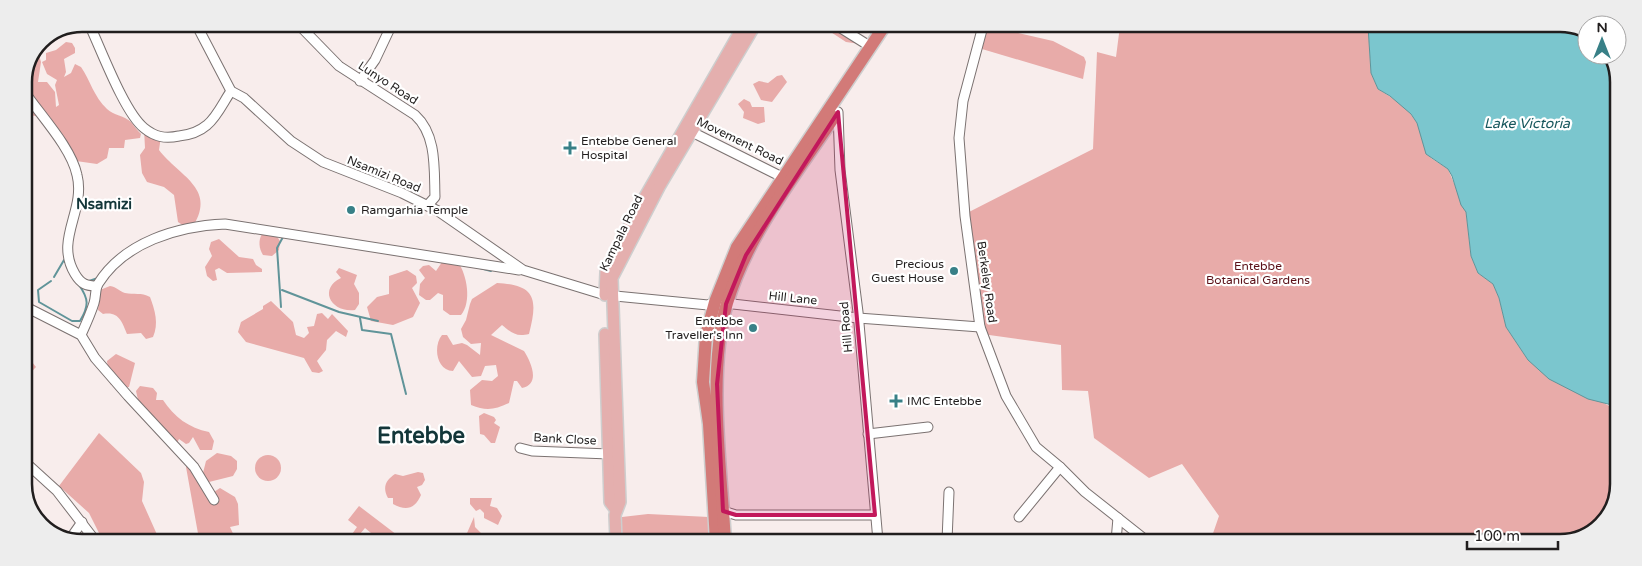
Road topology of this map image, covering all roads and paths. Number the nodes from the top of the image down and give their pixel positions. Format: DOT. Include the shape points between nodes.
graph roads {
  1 [pos="93,33"];
  2 [pos="201,33"];
  3 [pos="306,33"];
  4 [pos="388,33"];
  5 [pos="740,33"];
  6 [pos="749,33"];
  7 [pos="849,33"];
  8 [pos="880,33"];
  9 [pos="890,33"];
  10 [pos="981,33"];
  11 [pos="871,47"];
  12 [pos="360,81"];
  13 [pos="232,91"];
  14 [pos="33,105"];
  15 [pos="838,112"];
  16 [pos="688,130"];
  17 [pos="784,178"];
  18 [pos="426,206"];
  19 [pos="523,270"];
  20 [pos="97,286"];
  21 [pos="608,295"];
  22 [pos="721,303"];
  23 [pos="33,311"];
  24 [pos="858,318"];
  25 [pos="980,327"];
  26 [pos="81,335"];
  27 [pos="928,427"];
  28 [pos="868,434"];
  29 [pos="520,448"];
  30 [pos="609,454"];
  31 [pos="1060,466"];
  32 [pos="33,469"];
  33 [pos="949,492"];
  34 [pos="214,500"];
  35 [pos="616,510"];
  36 [pos="723,511"];
  37 [pos="875,516"];
  38 [pos="1019,517"];
  39 [pos="1118,518"];
  40 [pos="82,522"];
  41 [pos="74,533"];
  42 [pos="90,534"];
  43 [pos="616,534"];
  44 [pos="716,534"];
  45 [pos="725,534"];
  46 [pos="877,534"];
  47 [pos="947,534"];
  48 [pos="1117,534"];
  49 [pos="1138,534"];
  1 -- 13 [label="street" via="120,92 139,124 151,133 166,138 201,129 209,124"];
  2 -- 13 [label="street, Nsamizi Road"];
  3 -- 12 [label="street, Lunyo Road" via="323,52"];
  4 -- 12 [label="street"];
  5 -- 16 [label="main road, Kampala Road"];
  6 -- 16 [label="main road, Kampala Road"];
  7 -- 11 [label="street"];
  8 -- 11 [label="highway"];
  9 -- 15 [label="highway"];
  10 -- 25 [label="street, Berkeley Road" via="963,101 959,138 965,216"];
  11 -- 17 [label="highway"];
  12 -- 18 [label="street, Lunyo Road" via="415,115 425,125 432,148 435,197"];
  13 -- 18 [label="street, Nsamizi Road" via="291,141 323,162 402,193"];
  14 -- 20 [label="street" via="74,165 79,193 66,243 68,260 79,280 88,286"];
  15 -- 22 [label="highway" via="767,217"];
  15 -- 24 [label="street, Hill Road" via="843,196"];
  16 -- 17 [label="street, Movement Road"];
  16 -- 21 [label="main road, Kampala Road" via="606,272"];
  17 -- 22 [label="highway" via="737,247"];
  18 -- 19 [label="street, Nsamizi Road" via="458,223"];
  19 -- 20 [label="street" via="225,224 171,233 138,246 120,260"];
  19 -- 21 [label="street, Nsamizi Road"];
  20 -- 26 [label="street" via="95,301"];
  21 -- 22 [label="street, Hill Lane" via="708,305"];
  21 -- 30 [label="main road, Kampala Road"];
  21 -- 35 [label="main road, Kampala Road" via="620,502"];
  22 -- 24 [label="street, Hill Lane"];
  22 -- 36 [label="highway" via="717,384"];
  22 -- 44 [label="highway" via="706,335 703,382"];
  23 -- 26 [label="street"];
  24 -- 25 [label="street, Hill Lane"];
  24 -- 28 [label="street, Hill Road"];
  25 -- 31 [label="street, Berkeley Road" via="994,369 1024,428 1036,446"];
  26 -- 34 [label="street" via="95,358 122,390 194,467"];
  27 -- 28 [label="street"];
  28 -- 37 [label="street, Hill Road"];
  29 -- 30 [label="street, Bank Close" via="532,452"];
  30 -- 35 [label="main road, Kampala Road" via="610,502"];
  31 -- 38 [label="street"];
  31 -- 39 [label="street, Berkeley Road" via="1085,492"];
  32 -- 40 [label="street" via="57,490"];
  33 -- 47 [label="street"];
  35 -- 43 [label="main road, Kampala Road"];
  36 -- 37 [label="street" via="736,515"];
  36 -- 45 [label="highway"];
  37 -- 46 [label="street, Hill Road"];
  39 -- 48 [label="street"];
  39 -- 49 [label="street, Berkeley Road"];
  40 -- 41 [label="street"];
  40 -- 42 [label="street"];
}
